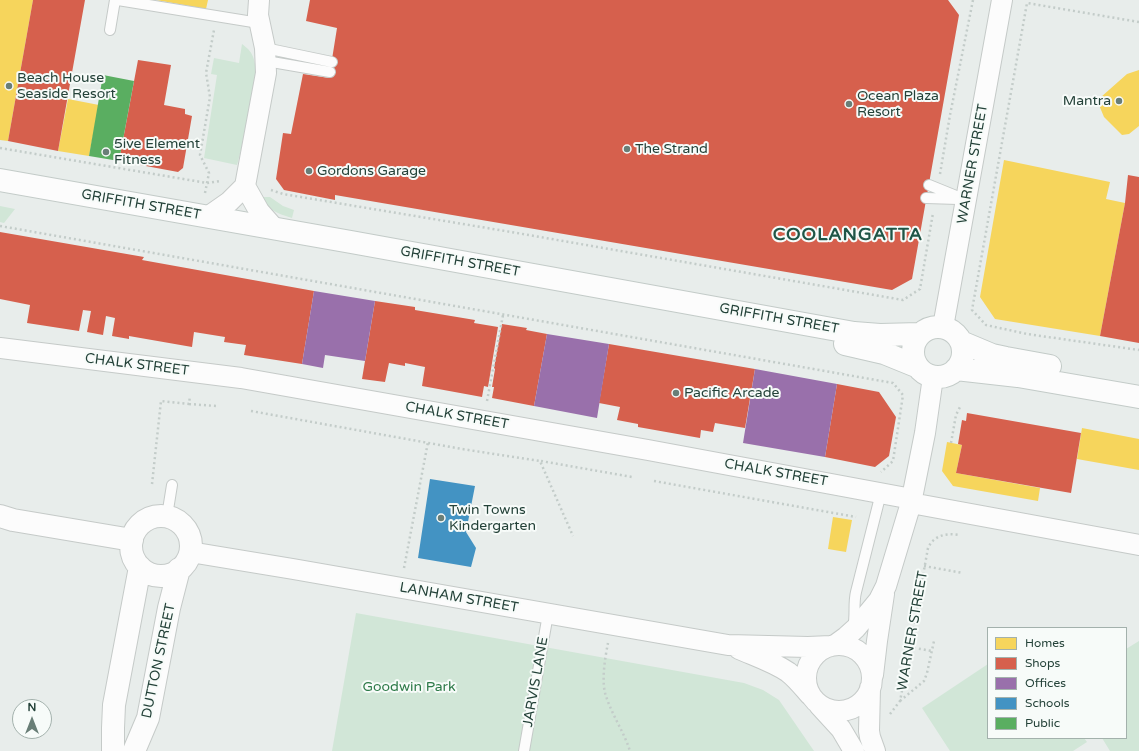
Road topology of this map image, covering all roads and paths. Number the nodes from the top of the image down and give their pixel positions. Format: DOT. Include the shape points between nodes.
graph roads {
  1 [pos="116,0"];
  2 [pos="259,0"];
  3 [pos="973,0"];
  4 [pos="1002,0"];
  5 [pos="217,16"];
  6 [pos="1139,22"];
  7 [pos="259,23"];
  8 [pos="110,30"];
  9 [pos="265,54"];
  10 [pos="331,67"];
  11 [pos="0,148"];
  12 [pos="0,180"];
  13 [pos="225,182"];
  14 [pos="207,183"];
  15 [pos="245,186"];
  16 [pos="267,189"];
  17 [pos="932,193"];
  18 [pos="0,194"];
  19 [pos="205,195"];
  20 [pos="966,200"];
  21 [pos="209,216"];
  22 [pos="0,226"];
  23 [pos="274,228"];
  24 [pos="503,315"];
  25 [pos="943,327"];
  26 [pos="920,334"];
  27 [pos="961,342"];
  28 [pos="0,348"];
  29 [pos="1139,350"];
  30 [pos="956,369"];
  31 [pos="924,371"];
  32 [pos="1139,382"];
  33 [pos="190,396"];
  34 [pos="1139,397"];
  35 [pos="189,404"];
  36 [pos="216,406"];
  37 [pos="960,407"];
  38 [pos="250,411"];
  39 [pos="484,421"];
  40 [pos="428,442"];
  41 [pos="951,443"];
  42 [pos="540,461"];
  43 [pos="881,472"];
  44 [pos="632,477"];
  45 [pos="654,481"];
  46 [pos="152,484"];
  47 [pos="172,486"];
  48 [pos="880,493"];
  49 [pos="912,501"];
  50 [pos="0,516"];
  51 [pos="167,516"];
  52 [pos="856,517"];
  53 [pos="959,535"];
  54 [pos="573,536"];
  55 [pos="132,540"];
  56 [pos="1139,545"];
  57 [pos="185,561"];
  58 [pos="924,566"];
  59 [pos="140,567"];
  60 [pos="962,573"];
  61 [pos="886,586"];
  62 [pos="400,588"];
  63 [pos="548,614"];
  64 [pos="610,625"];
  65 [pos="852,632"];
  66 [pos="934,640"];
  67 [pos="728,645"];
  68 [pos="833,645"];
  69 [pos="909,647"];
  70 [pos="932,651"];
  71 [pos="871,685"];
  72 [pos="813,699"];
  73 [pos="900,701"];
  74 [pos="112,728"];
  75 [pos="138,744"];
  76 [pos="872,744"];
  77 [pos="113,751"];
  78 [pos="524,751"];
  79 [pos="630,751"];
  80 [pos="854,751"];
  1 -- 5 [label="lane"];
  1 -- 8 [label="lane"];
  2 -- 7 [label="street"];
  3 -- 17 [label="path"];
  4 -- 20 [label="street, WARNER STREET"];
  5 -- 7 [label="lane"];
  5 -- 14 [label="path" via="206,73 210,97 200,155 209,173"];
  6 -- 29 [label="path, WARNER STREET" via="1027,3 972,310 986,325 1027,334"];
  7 -- 9 [label="street"];
  9 -- 10 [label="lane"];
  9 -- 15 [label="street" via="266,73"];
  11 -- 14 [label="path"];
  12 -- 21 [label="main road, GRIFFITH STREET"];
  13 -- 14 [label="path"];
  14 -- 19 [label="path"];
  15 -- 21 [label="street" via="229,202"];
  15 -- 23 [label="street" via="259,211"];
  16 -- 17 [label="path" via="283,194 903,300 920,289"];
  17 -- 20 [label="lane"];
  18 -- 31 [label="main road, GRIFFITH STREET" via="852,345 884,353"];
  20 -- 25 [label="street, WARNER STREET"];
  21 -- 23 [label="main road, GRIFFITH STREET"];
  22 -- 24 [label="path"];
  23 -- 26 [label="main road, GRIFFITH STREET" via="854,332 880,335"];
  24 -- 39 [label="path"];
  24 -- 43 [label="path" via="893,383 903,395 893,461"];
  25 -- 26 [label="main road" via="927,329"];
  25 -- 27 [label="main road" via="951,330"];
  26 -- 31 [label="main road" via="915,340 913,357"];
  27 -- 30 [label="main road" via="963,356"];
  27 -- 32 [label="main road" via="992,355"];
  28 -- 39 [label="street, CHALK STREET" via="240,378"];
  30 -- 31 [label="main road" via="941,377"];
  30 -- 34 [label="main road" via="1018,376"];
  31 -- 49 [label="street" via="925,433"];
  33 -- 35 [label="path"];
  35 -- 36 [label="path"];
  35 -- 46 [label="path" via="161,401"];
  37 -- 41 [label="path"];
  38 -- 40 [label="path"];
  39 -- 48 [label="street, CHALK STREET"];
  40 -- 42 [label="path"];
  40 -- 62 [label="path"];
  42 -- 44 [label="path"];
  42 -- 54 [label="path"];
  45 -- 52 [label="path"];
  47 -- 51 [label="lane"];
  48 -- 49 [label="street, CHALK STREET"];
  48 -- 65 [label="lane" via="856,592"];
  49 -- 56 [label="street, CHALK STREET"];
  49 -- 61 [label="street"];
  50 -- 55 [label="main road"];
  51 -- 55 [label="main road" via="157,516 140,524"];
  51 -- 57 [label="main road" via="183,525 188,534 191,543"];
  53 -- 58 [label="path, WARNER STREET" via="949,534 933,540 928,548"];
  55 -- 59 [label="main road" via="131,550"];
  57 -- 59 [label="main road" via="172,573 164,575 155,575"];
  57 -- 62 [label="street, LANHAM STREET"];
  57 -- 75 [label="main road, DUTTON STREET" via="169,608 151,705"];
  58 -- 60 [label="path"];
  58 -- 69 [label="path, WARNER STREET"];
  59 -- 74 [label="main road"];
  61 -- 65 [label="street" via="876,604"];
  61 -- 71 [label="street"];
  62 -- 63 [label="street, LANHAM STREET"];
  63 -- 64 [label="street, LANHAM STREET"];
  63 -- 78 [label="lane, JARVIS LANE"];
  64 -- 67 [label="street, LANHAM STREET"];
  64 -- 79 [label="path" via="604,675 605,695"];
  65 -- 68 [label="street"];
  66 -- 70 [label="path"];
  67 -- 68 [label="street, LANHAM STREET"];
  67 -- 72 [label="street, LANHAM STREET" via="788,672"];
  68 -- 71 [label="street" via="853,648 863,655 872,676"];
  68 -- 72 [label="street" via="819,651 807,666 805,679"];
  69 -- 70 [label="path"];
  69 -- 73 [label="path, WARNER STREET"];
  70 -- 73 [label="path" via="924,681"];
  71 -- 72 [label="street" via="864,699 849,710 831,710"];
  71 -- 76 [label="street" via="868,725"];
  72 -- 80 [label="street, LANHAM STREET" via="838,725"];
  73 -- 76 [label="path, WARNER STREET" via="890,714 887,725"];
  74 -- 75 [label="main road"];
  74 -- 77 [label="main road"];
}
